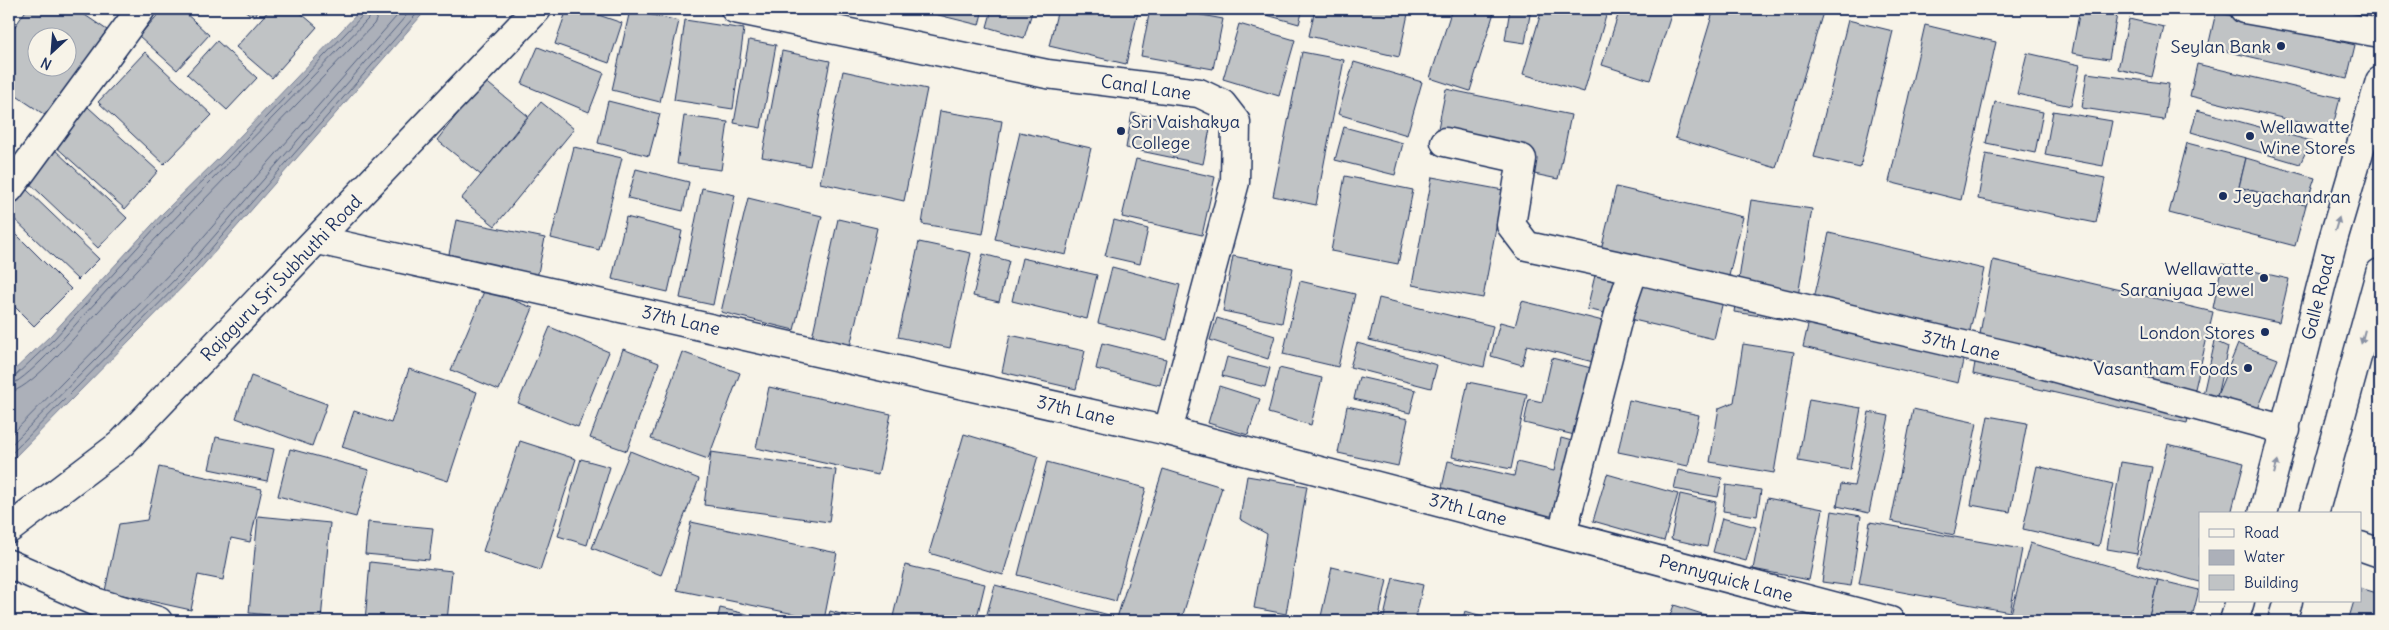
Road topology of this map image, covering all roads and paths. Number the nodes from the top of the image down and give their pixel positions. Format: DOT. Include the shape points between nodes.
graph roads {
  1 [pos="142,9"];
  2 [pos="537,9"];
  3 [pos="735,9"];
  4 [pos="2244,9"];
  5 [pos="2380,34"];
  6 [pos="2380,82"];
  7 [pos="1445,142"];
  8 [pos="9,189"];
  9 [pos="318,240"];
  10 [pos="1634,269"];
  11 [pos="2380,273"];
  12 [pos="2286,430"];
  13 [pos="1168,431"];
  14 [pos="2264,512"];
  15 [pos="2315,512"];
  16 [pos="9,529"];
  17 [pos="1562,534"];
  18 [pos="2362,547"];
  19 [pos="2380,553"];
  20 [pos="9,564"];
  21 [pos="2240,602"];
  22 [pos="2288,602"];
  23 [pos="94,612"];
  24 [pos="158,621"];
  25 [pos="1890,621"];
  26 [pos="2234,621"];
  27 [pos="2282,621"];
  1 -- 8 [label="main road"];
  2 -- 9 [label="main road, Rajaguru Sri Subhuthi Road"];
  3 -- 13 [label="main road, Canal Lane" via="1047,74 1199,94 1222,104 1236,122 1235,182"];
  4 -- 5 [label="main road"];
  12 -- 6 [label="main road, Galle Road, one-way" via="2332,243"];
  7 -- 10 [label="main road, 37th Lane" via="1522,159 1511,225 1526,246"];
  9 -- 13 [label="main road, 37th Lane"];
  9 -- 16 [label="main road, Rajaguru Sri Subhuthi Road" via="121,444"];
  10 -- 12 [label="main road, 37th Lane" via="2015,357"];
  10 -- 17 [label="main road" via="1620,310"];
  11 -- 15 [label="main road, one-way"];
  14 -- 12 [label="main road, Galle Road, one-way"];
  13 -- 17 [label="main road, 37th Lane"];
  17 -- 25 [label="main road, Pennyquick Lane"];
  18 -- 19 [label="main road"];
  20 -- 23 [label="main road"];
  21 -- 26 [label="main road"];
  22 -- 27 [label="main road"];
  23 -- 24 [label="main road"];
}
